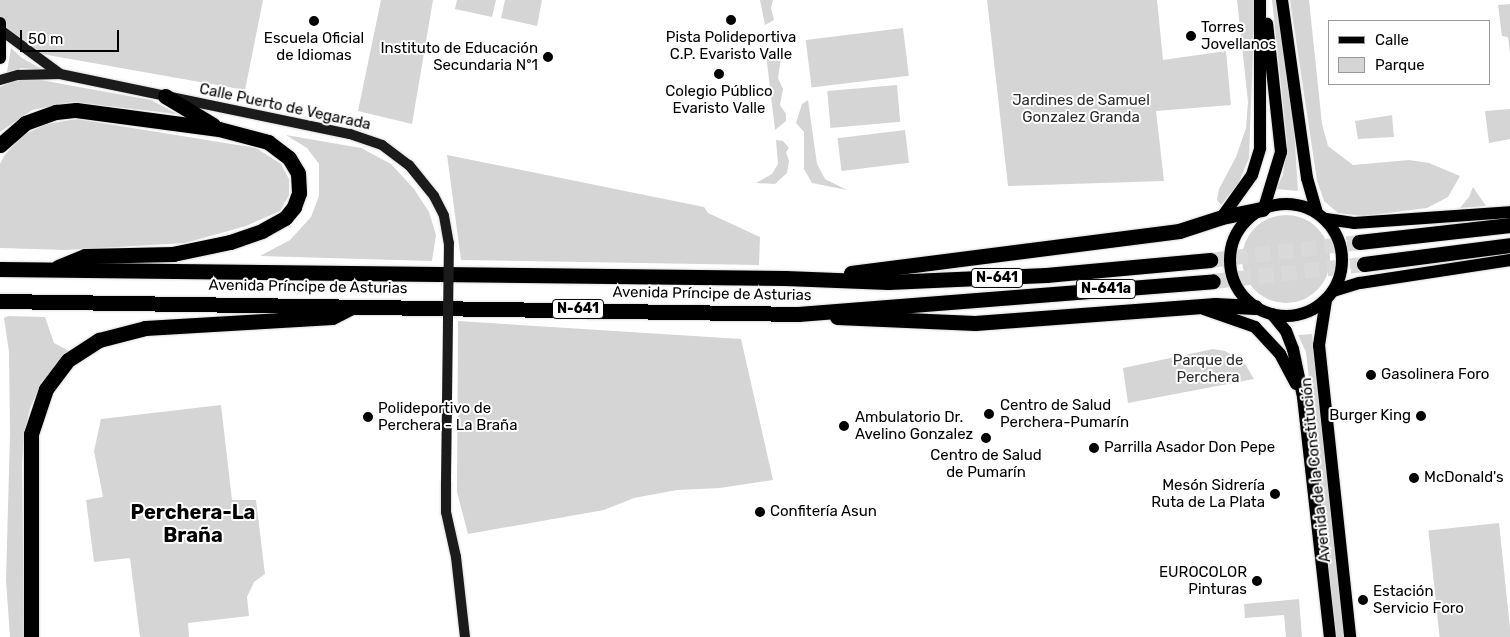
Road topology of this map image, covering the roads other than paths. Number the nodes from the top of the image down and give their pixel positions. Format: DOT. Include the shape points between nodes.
graph roads {
  1 [pos="1262,0"];
  2 [pos="1282,0"];
  3 [pos="1,27"];
  4 [pos="0,58"];
  5 [pos="60,74"];
  6 [pos="0,80"];
  7 [pos="165,96"];
  8 [pos="219,129"];
  9 [pos="0,145"];
  10 [pos="1263,209"];
  11 [pos="1510,212"];
  12 [pos="1322,216"];
  13 [pos="1222,217"];
  14 [pos="1510,225"];
  15 [pos="1359,242"];
  16 [pos="1510,245"];
  17 [pos="1210,260"];
  18 [pos="1510,260"];
  19 [pos="1364,264"];
  20 [pos="0,268"];
  21 [pos="46,269"];
  22 [pos="784,278"];
  23 [pos="1213,281"];
  24 [pos="1329,296"];
  25 [pos="998,297"];
  26 [pos="0,300"];
  27 [pos="358,305"];
  28 [pos="1192,307"];
  29 [pos="1255,307"];
  30 [pos="798,314"];
  31 [pos="1272,314"];
  32 [pos="1303,397"];
  33 [pos="31,637"];
  34 [pos="465,637"];
  35 [pos="1330,637"];
  36 [pos="1350,637"];
  1 -- 10 [label="main road" via="1282,152"];
  1 -- 13 [label="main road" via="1260,148 1252,175"];
  2 -- 12 [label="main road" via="1307,178"];
  3 -- 4 [label="main road"];
  3 -- 5 [label="street, Calle Puerto de Vegarada"];
  5 -- 6 [label="street, Calle Puerto de Vegarada" via="18,75"];
  5 -- 7 [label="street, Calle Puerto de Vegarada"];
  7 -- 8 [label="highway"];
  7 -- 34 [label="street, Calle Puerto de Vegarada, bridge" via="350,134 382,145 409,165 430,191 444,216 450,243 446,512 456,557"];
  8 -- 9 [label="highway" via="122,115 56,112 25,123"];
  8 -- 21 [label="highway" via="268,142 289,158 298,173 299,193 285,218 262,231 230,242 173,254 85,256"];
  10 -- 12 [label="main road" via="1292,204"];
  10 -- 13 [label="highway"];
  10 -- 29 [label="main road" via="1241,228 1234,240 1230,261 1234,280 1243,296"];
  11 -- 12 [label="main road" via="1354,224"];
  12 -- 24 [label="main road" via="1340,246 1342,258 1340,277"];
  13 -- 22 [label="highway" via="1169,232 888,270"];
  14 -- 15 [label="highway"];
  16 -- 19 [label="highway"];
  17 -- 22 [label="highway, Avenida Príncipe de Asturias / N-641" via="1046,276 908,282"];
  18 -- 24 [label="main road" via="1360,283"];
  20 -- 21 [label="highway, Avenida Príncipe de Asturias / N-641"];
  21 -- 22 [label="highway, Avenida Príncipe de Asturias / N-641"];
  23 -- 25 [label="highway, Avenida Príncipe de Asturias / N-641a"];
  24 -- 31 [label="main road" via="1313,309 1296,315"];
  24 -- 36 [label="main road, Avenida de la Constitución" via="1319,346"];
  25 -- 30 [label="highway, Avenida Príncipe de Asturias / N-641"];
  26 -- 27 [label="highway, Avenida Príncipe de Asturias / N-641"];
  27 -- 30 [label="highway, Avenida Príncipe de Asturias / N-641"];
  27 -- 33 [label="highway" via="332,317 145,328 99,340 68,360 46,389 32,434"];
  28 -- 29 [label="highway"];
  28 -- 30 [label="highway" via="975,323"];
  28 -- 32 [label="main road" via="1222,313 1255,327 1280,354"];
  29 -- 31 [label="main road"];
  31 -- 32 [label="main road, Avenida de la Constitución" via="1286,331 1293,349"];
  32 -- 35 [label="main road, Avenida de la Constitución"];
}
